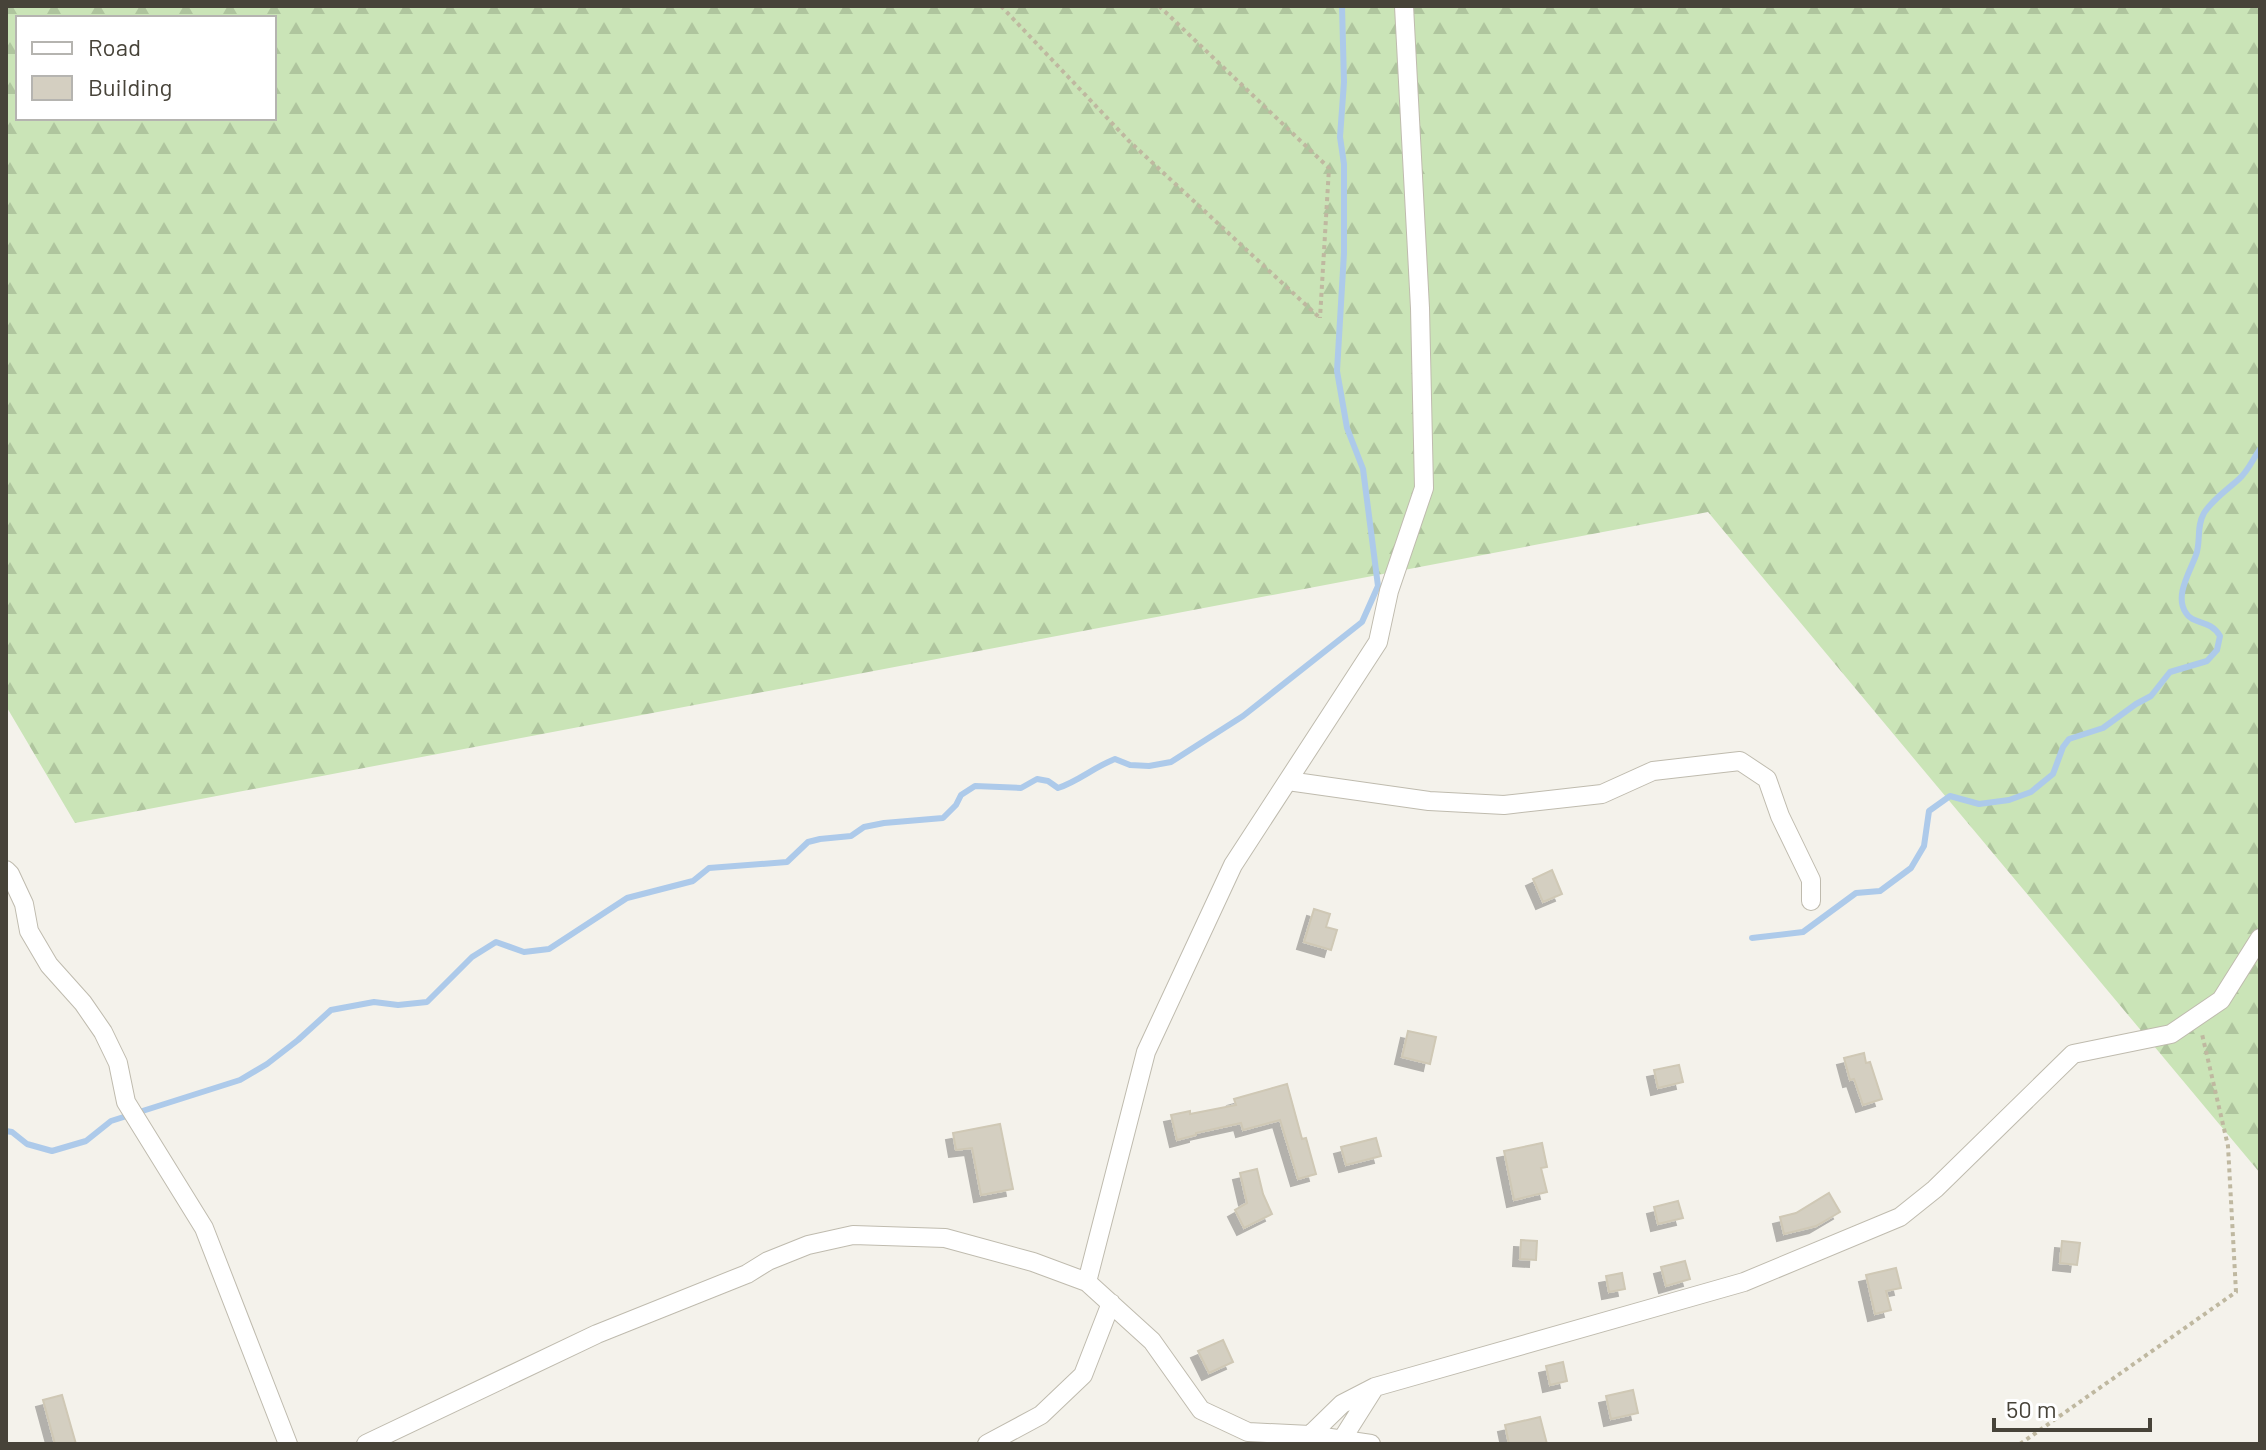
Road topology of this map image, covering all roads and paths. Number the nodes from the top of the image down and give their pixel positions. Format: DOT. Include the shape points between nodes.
graph roads {
  1 [pos="1001,6"];
  2 [pos="1159,6"];
  3 [pos="1404,6"];
  4 [pos="1288,781"];
  5 [pos="6,870"];
  6 [pos="1811,901"];
  7 [pos="2260,938"];
  8 [pos="2198,1016"];
  9 [pos="1087,1282"];
  10 [pos="1111,1303"];
  11 [pos="1375,1387"];
  12 [pos="1305,1440"];
  13 [pos="1339,1442"];
  14 [pos="288,1444"];
  15 [pos="366,1444"];
  16 [pos="987,1444"];
  17 [pos="1371,1444"];
  18 [pos="2020,1444"];
  1 -- 2 [label="path" via="1129,141 1320,318 1329,168"];
  3 -- 4 [label="street" via="1424,488 1389,591 1378,642"];
  4 -- 6 [label="street" via="1429,801 1504,805 1602,794 1653,771 1740,761 1767,779 1811,880"];
  4 -- 9 [label="street" via="1233,865 1146,1052"];
  5 -- 14 [label="street" via="24,904 29,931 103,1032 118,1063 126,1102 204,1228"];
  7 -- 8 [label="street" via="2221,1000"];
  8 -- 11 [label="street" via="2171,1034 2073,1054 1900,1217 1744,1282"];
  8 -- 18 [label="path" via="2228,1146 2236,1292"];
  9 -- 10 [label="street"];
  9 -- 15 [label="street" via="945,1238 853,1235 808,1245 597,1334"];
  10 -- 12 [label="street" via="1152,1341 1201,1410 1248,1432"];
  10 -- 16 [label="street" via="1083,1375 1041,1415"];
  11 -- 12 [label="street" via="1342,1404"];
  11 -- 13 [label="street"];
  12 -- 13 [label="street"];
  13 -- 17 [label="street"];
}
